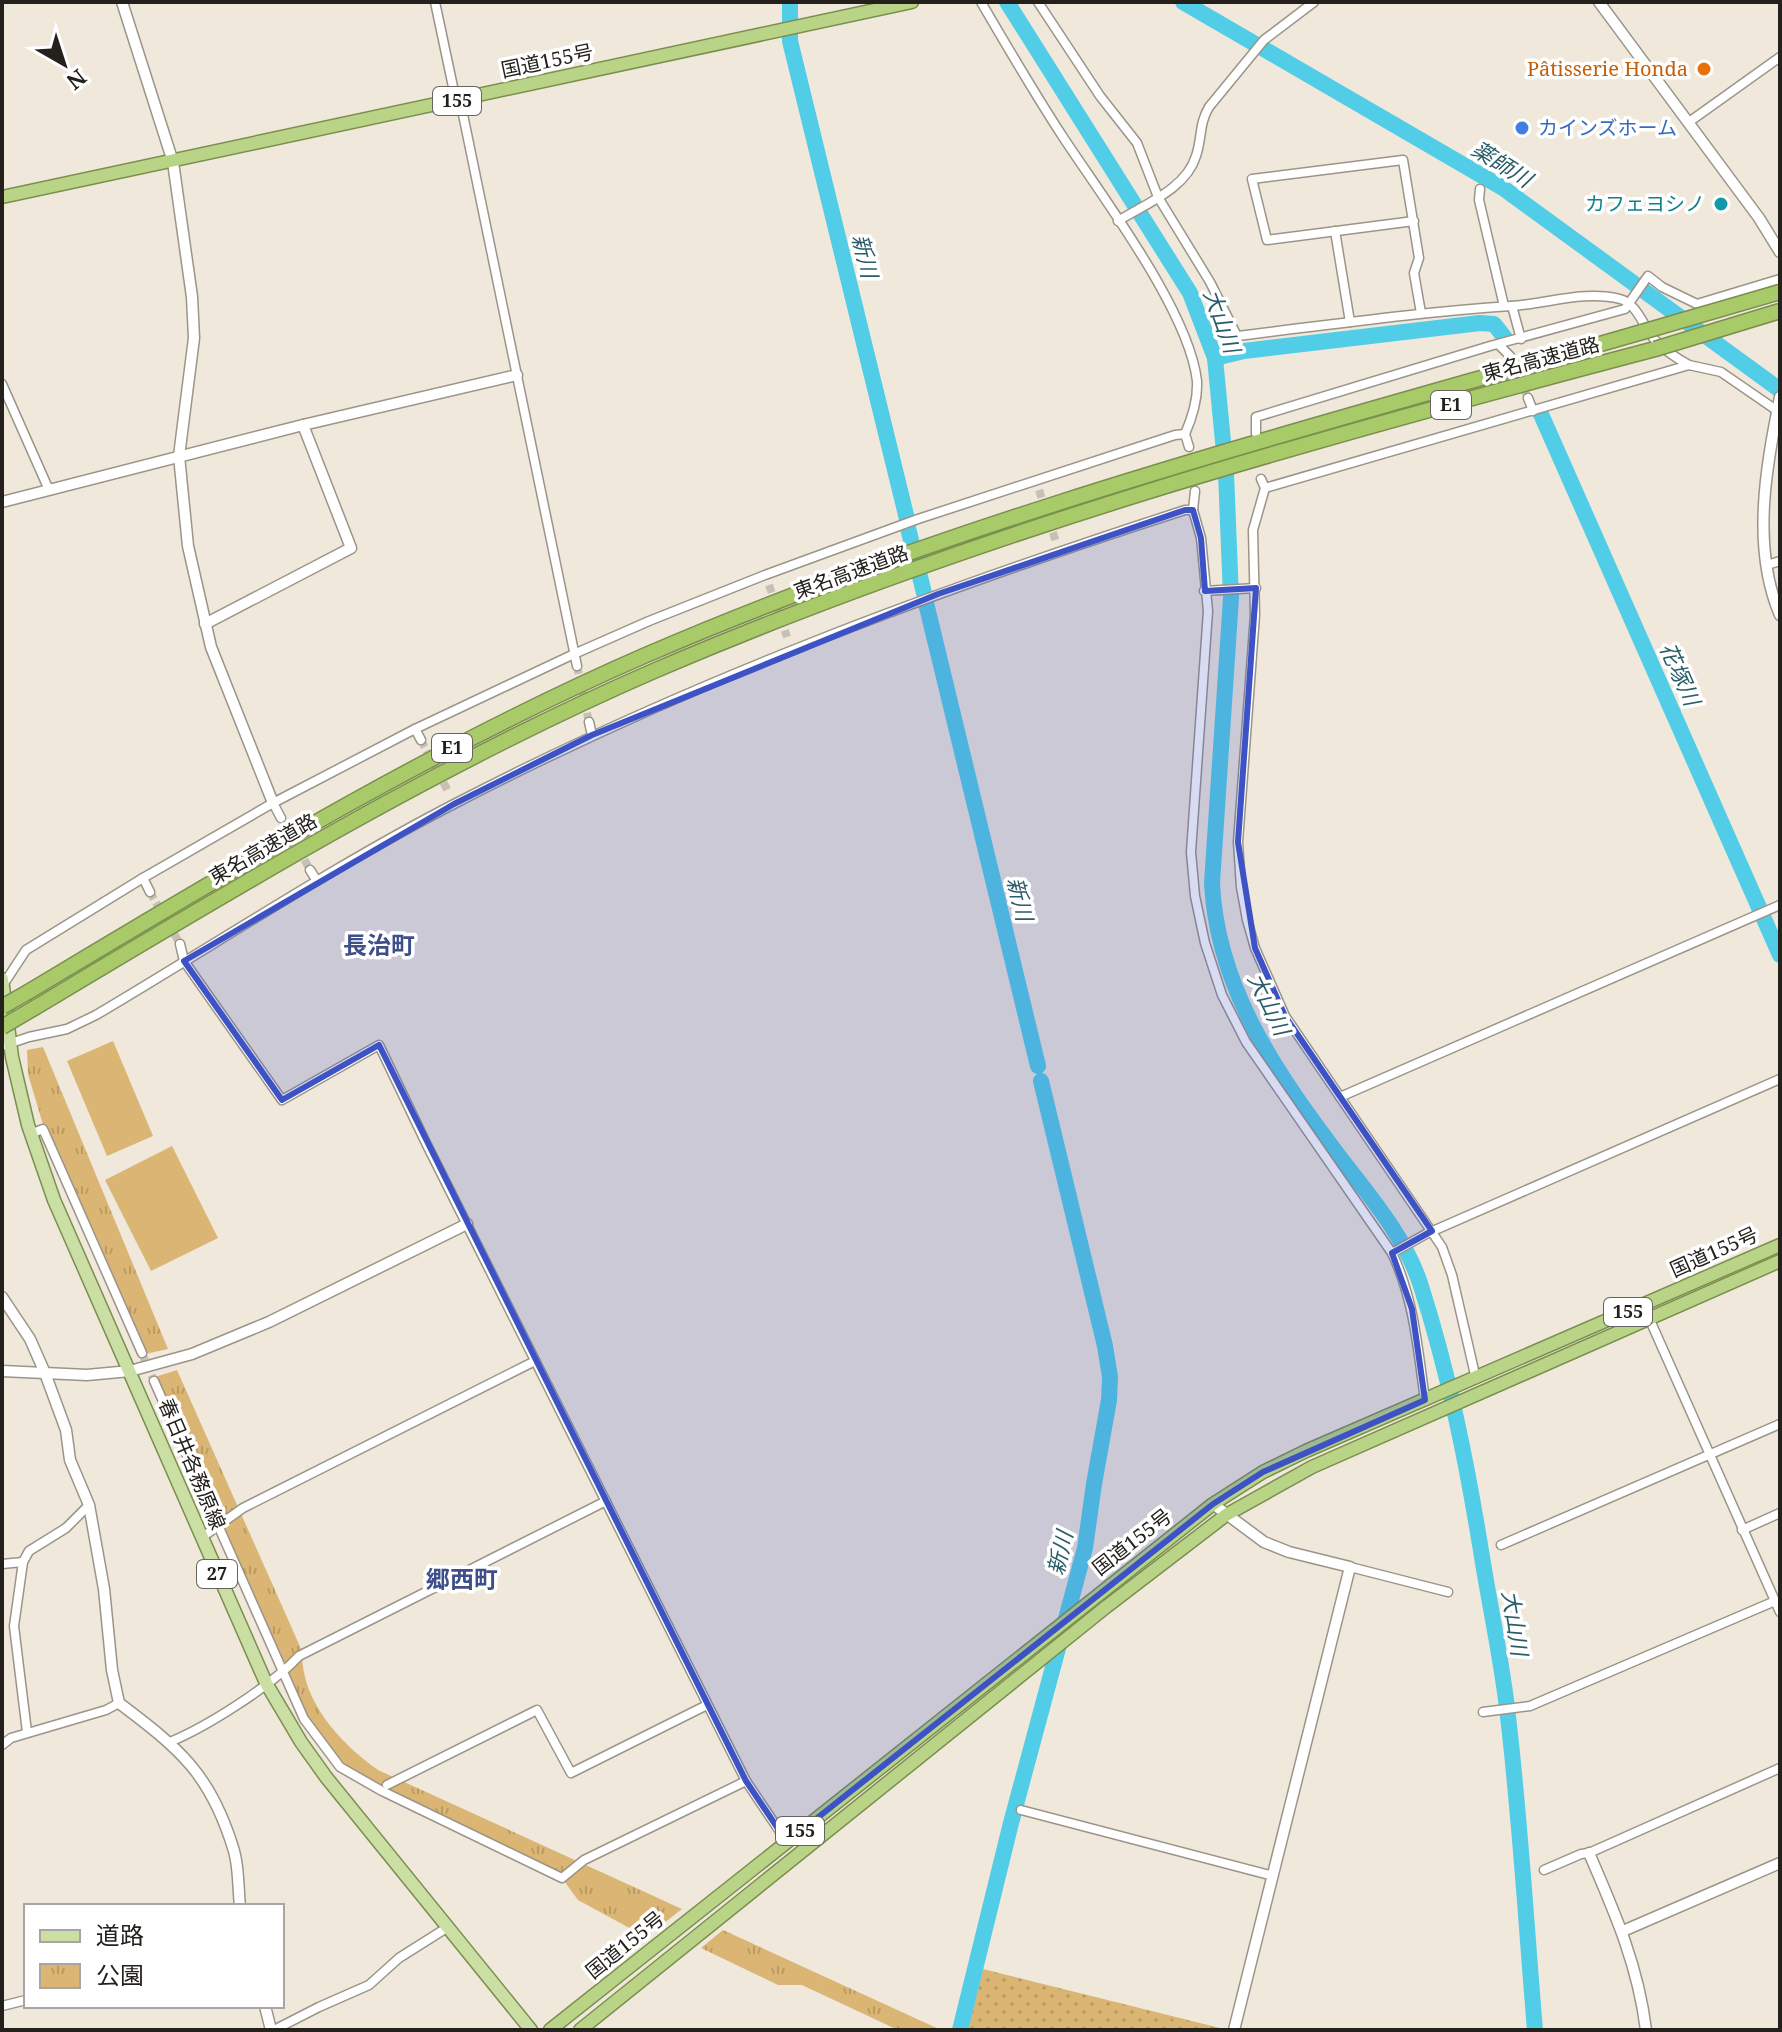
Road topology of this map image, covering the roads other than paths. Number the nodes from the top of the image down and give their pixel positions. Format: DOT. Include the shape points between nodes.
graph roads {
  1 [pos="122,2"];
  2 [pos="435,2"];
  3 [pos="912,2"];
  4 [pos="981,2"];
  5 [pos="1038,2"];
  6 [pos="1314,2"];
  7 [pos="1599,2"];
  8 [pos="1780,57"];
  9 [pos="458,101"];
  10 [pos="1689,122"];
  11 [pos="173,162"];
  12 [pos="1480,189"];
  13 [pos="2,197"];
  14 [pos="1156,198"];
  15 [pos="1118,221"];
  16 [pos="1414,221"];
  17 [pos="1335,231"];
  18 [pos="1780,252"];
  19 [pos="1780,279"];
  20 [pos="1780,292"];
  21 [pos="1631,299"];
  22 [pos="1508,306"];
  23 [pos="1780,311"];
  24 [pos="1421,313"];
  25 [pos="1350,322"];
  26 [pos="1521,339"];
  27 [pos="1499,345"];
  28 [pos="1510,356"];
  29 [pos="1689,365"];
  30 [pos="517,375"];
  31 [pos="2,384"];
  32 [pos="1528,398"];
  33 [pos="1779,406"];
  34 [pos="1533,411"];
  35 [pos="303,425"];
  36 [pos="1256,433"];
  37 [pos="1185,434"];
  38 [pos="1193,453"];
  39 [pos="179,456"];
  40 [pos="1035,480"];
  41 [pos="1197,484"];
  42 [pos="49,490"];
  43 [pos="1039,490"];
  44 [pos="2,502"];
  45 [pos="1193,510"];
  46 [pos="1780,561"];
  47 [pos="1767,565"];
  48 [pos="765,575"];
  49 [pos="769,585"];
  50 [pos="1253,588"];
  51 [pos="1207,591"];
  52 [pos="1780,615"];
  53 [pos="205,624"];
  54 [pos="787,637"];
  55 [pos="791,648"];
  56 [pos="574,654"];
  57 [pos="577,666"];
  58 [pos="589,722"];
  59 [pos="415,729"];
  60 [pos="592,735"];
  61 [pos="421,740"];
  62 [pos="449,793"];
  63 [pos="273,803"];
  64 [pos="454,804"];
  65 [pos="281,818"];
  66 [pos="310,870"];
  67 [pos="143,878"];
  68 [pos="317,881"];
  69 [pos="150,892"];
  70 [pos="1780,905"];
  71 [pos="180,944"];
  72 [pos="184,961"];
  73 [pos="2,983"];
  74 [pos="2,1007"];
  75 [pos="2,1027"];
  76 [pos="6,1044"];
  77 [pos="1780,1079"];
  78 [pos="1340,1097"];
  79 [pos="30,1134"];
  80 [pos="467,1224"];
  81 [pos="1429,1233"];
  82 [pos="1780,1245"];
  83 [pos="1394,1252"];
  84 [pos="1780,1261"];
  85 [pos="2,1297"];
  86 [pos="1649,1318"];
  87 [pos="142,1353"];
  88 [pos="535,1361"];
  89 [pos="3,1371"];
  90 [pos="130,1371"];
  91 [pos="45,1373"];
  92 [pos="1476,1379"];
  93 [pos="154,1381"];
  94 [pos="1425,1400"];
  95 [pos="1780,1424"];
  96 [pos="1708,1455"];
  97 [pos="606,1501"];
  98 [pos="1213,1504"];
  99 [pos="89,1505"];
  100 [pos="1780,1513"];
  101 [pos="1226,1515"];
  102 [pos="219,1526"];
  103 [pos="1742,1530"];
  104 [pos="201,1538"];
  105 [pos="1501,1545"];
  106 [pos="23,1562"];
  107 [pos="2,1564"];
  108 [pos="1350,1567"];
  109 [pos="1448,1592"];
  110 [pos="1775,1601"];
  111 [pos="1780,1612"];
  112 [pos="283,1671"];
  113 [pos="266,1683"];
  114 [pos="119,1703"];
  115 [pos="707,1705"];
  116 [pos="1487,1711"];
  117 [pos="27,1732"];
  118 [pos="170,1742"];
  119 [pos="2,1745"];
  120 [pos="1780,1768"];
  121 [pos="746,1781"];
  122 [pos="387,1785"];
  123 [pos="1021,1810"];
  124 [pos="787,1842"];
  125 [pos="1589,1853"];
  126 [pos="1780,1863"];
  127 [pos="1544,1870"];
  128 [pos="1273,1876"];
  129 [pos="240,1904"];
  130 [pos="448,1927"];
  131 [pos="1623,1931"];
  132 [pos="24,2000"];
  133 [pos="2,2006"];
  134 [pos="266,2008"];
  135 [pos="272,2030"];
  136 [pos="531,2030"];
  137 [pos="550,2030"];
  138 [pos="580,2030"];
  139 [pos="1234,2030"];
  140 [pos="1646,2030"];
  1 -- 11 [label="street"];
  2 -- 9 [label="street"];
  3 -- 9 [label="highway, 国道155号 / 155"];
  4 -- 15 [label="street"];
  5 -- 14 [label="street" via="1137,143"];
  6 -- 14 [label="street" via="1252,54 1202,119 1200,145 1184,178"];
  7 -- 10 [label="street"];
  8 -- 10 [label="street"];
  9 -- 11 [label="highway, 国道155号 / 155"];
  9 -- 30 [label="street"];
  10 -- 18 [label="street"];
  11 -- 13 [label="highway, 国道155号 / 155"];
  11 -- 39 [label="street" via="194,338"];
  12 -- 22 [label="street"];
  14 -- 15 [label="street"];
  14 -- 25 [label="street" via="1210,282 1237,336"];
  15 -- 37 [label="street" via="1187,343 1197,383"];
  16 -- 17 [label="street"];
  16 -- 17 [label="street" via="1403,160 1252,179 1267,240"];
  16 -- 24 [label="street"];
  17 -- 25 [label="street"];
  19 -- 21 [label="street" via="1697,304 1648,276"];
  20 -- 38 [label="highway, 東名高速道路 / E1, bridge" via="1246,446"];
  21 -- 22 [label="street" via="1591,296"];
  21 -- 26 [label="street" via="1625,309"];
  21 -- 29 [label="street" via="1652,337"];
  22 -- 24 [label="street"];
  22 -- 26 [label="street"];
  23 -- 41 [label="highway, 東名高速道路 / E1, bridge" via="1247,463"];
  24 -- 25 [label="street"];
  26 -- 27 [label="street"];
  27 -- 28 [label="street"];
  27 -- 36 [label="street" via="1256,417"];
  29 -- 33 [label="street" via="1721,372"];
  29 -- 34 [label="street"];
  30 -- 35 [label="street"];
  30 -- 56 [label="street"];
  31 -- 42 [label="street"];
  32 -- 34 [label="street"];
  33 -- 47 [label="street" via="1765,490"];
  34 -- 50 [label="street" via="1263,483 1253,530"];
  35 -- 39 [label="street"];
  35 -- 53 [label="street" via="351,548"];
  37 -- 38 [label="street"];
  37 -- 40 [label="street"];
  38 -- 74 [label="highway, 東名高速道路 / E1, bridge" via="837,578 659,650 476,736 262,852"];
  39 -- 42 [label="street"];
  39 -- 53 [label="street" via="188,546"];
  40 -- 43 [label="street"];
  40 -- 48 [label="street"];
  41 -- 45 [label="street"];
  41 -- 75 [label="highway, 東名高速道路 / E1, bridge" via="1098,507 906,572 653,671 485,750 270,866"];
  42 -- 44 [label="street"];
  45 -- 51 [label="street"];
  45 -- 55 [label="street" via="1058,546"];
  46 -- 47 [label="street"];
  47 -- 52 [label="street"];
  48 -- 49 [label="street"];
  48 -- 56 [label="street"];
  50 -- 51 [label="street"];
  50 -- 78 [label="street" via="1238,842 1241,887 1255,948 1272,991"];
  51 -- 83 [label="street" via="1191,852 1205,943 1222,995 1246,1042"];
  53 -- 63 [label="street"];
  54 -- 55 [label="street"];
  55 -- 60 [label="street"];
  56 -- 57 [label="street"];
  56 -- 59 [label="street"];
  58 -- 60 [label="street"];
  59 -- 61 [label="street"];
  59 -- 63 [label="street"];
  60 -- 64 [label="street"];
  62 -- 64 [label="street"];
  63 -- 65 [label="street"];
  63 -- 67 [label="street"];
  64 -- 68 [label="street"];
  66 -- 68 [label="street"];
  67 -- 69 [label="street"];
  67 -- 73 [label="street" via="26,950"];
  68 -- 72 [label="street"];
  70 -- 78 [label="street"];
  71 -- 72 [label="street"];
  72 -- 76 [label="street" via="67,1029"];
  72 -- 80 [label="street" via="282,1100 379,1045"];
  73 -- 76 [label="main road, 春日井各務原線 / 27"];
  76 -- 79 [label="main road, 春日井各務原線 / 27"];
  77 -- 81 [label="street"];
  78 -- 81 [label="street"];
  79 -- 87 [label="street" via="43,1129"];
  79 -- 90 [label="main road, 春日井各務原線 / 27"];
  80 -- 88 [label="street"];
  80 -- 90 [label="street" via="221,1343"];
  81 -- 83 [label="street"];
  81 -- 92 [label="street" via="1442,1247 1452,1275"];
  82 -- 92 [label="highway, 国道155号 / 155"];
  83 -- 94 [label="street" via="1412,1309"];
  84 -- 86 [label="highway, 国道155号 / 155"];
  85 -- 91 [label="street"];
  86 -- 96 [label="street"];
  86 -- 101 [label="highway, 国道155号 / 155" via="1312,1467"];
  88 -- 97 [label="street"];
  88 -- 102 [label="street" via="243,1508"];
  89 -- 91 [label="street"];
  90 -- 91 [label="street"];
  90 -- 104 [label="main road, 春日井各務原線 / 27"];
  91 -- 99 [label="street"];
  92 -- 94 [label="highway, 国道155号 / 155"];
  93 -- 102 [label="street"];
  94 -- 98 [label="highway, 国道155号 / 155" via="1263,1472"];
  95 -- 96 [label="street"];
  96 -- 103 [label="street"];
  96 -- 105 [label="street"];
  97 -- 112 [label="street" via="299,1656"];
  97 -- 115 [label="street"];
  98 -- 101 [label="street"];
  98 -- 124 [label="highway, 国道155号 / 155"];
  99 -- 106 [label="street" via="66,1528 29,1551"];
  99 -- 114 [label="street"];
  100 -- 103 [label="street"];
  101 -- 108 [label="street" via="1264,1542"];
  101 -- 138 [label="highway, 国道155号 / 155"];
  102 -- 104 [label="street"];
  102 -- 112 [label="street"];
  103 -- 110 [label="street"];
  104 -- 113 [label="main road, 春日井各務原線 / 27"];
  106 -- 107 [label="street"];
  106 -- 117 [label="street" via="14,1626"];
  108 -- 109 [label="street"];
  108 -- 128 [label="street"];
  110 -- 111 [label="street"];
  110 -- 116 [label="street" via="1525,1707"];
  112 -- 113 [label="street"];
  112 -- 121 [label="street" via="304,1719 340,1767 562,1878 584,1860"];
  113 -- 118 [label="street"];
  113 -- 130 [label="main road, 春日井各務原線 / 27" via="326,1777"];
  114 -- 117 [label="street"];
  114 -- 118 [label="street"];
  115 -- 121 [label="street"];
  115 -- 122 [label="street" via="571,1773 537,1710"];
  117 -- 119 [label="street"];
  118 -- 129 [label="street" via="213,1795 235,1853"];
  120 -- 125 [label="street"];
  121 -- 124 [label="street"];
  123 -- 128 [label="street"];
  124 -- 137 [label="highway, 国道155号 / 155"];
  125 -- 127 [label="street"];
  125 -- 131 [label="street"];
  126 -- 131 [label="street"];
  128 -- 139 [label="street"];
  130 -- 135 [label="street" via="399,1958 369,1985"];
  130 -- 136 [label="main road, 春日井各務原線 / 27"];
  131 -- 140 [label="street" via="1641,1990"];
  132 -- 133 [label="street"];
  134 -- 135 [label="street"];
}
